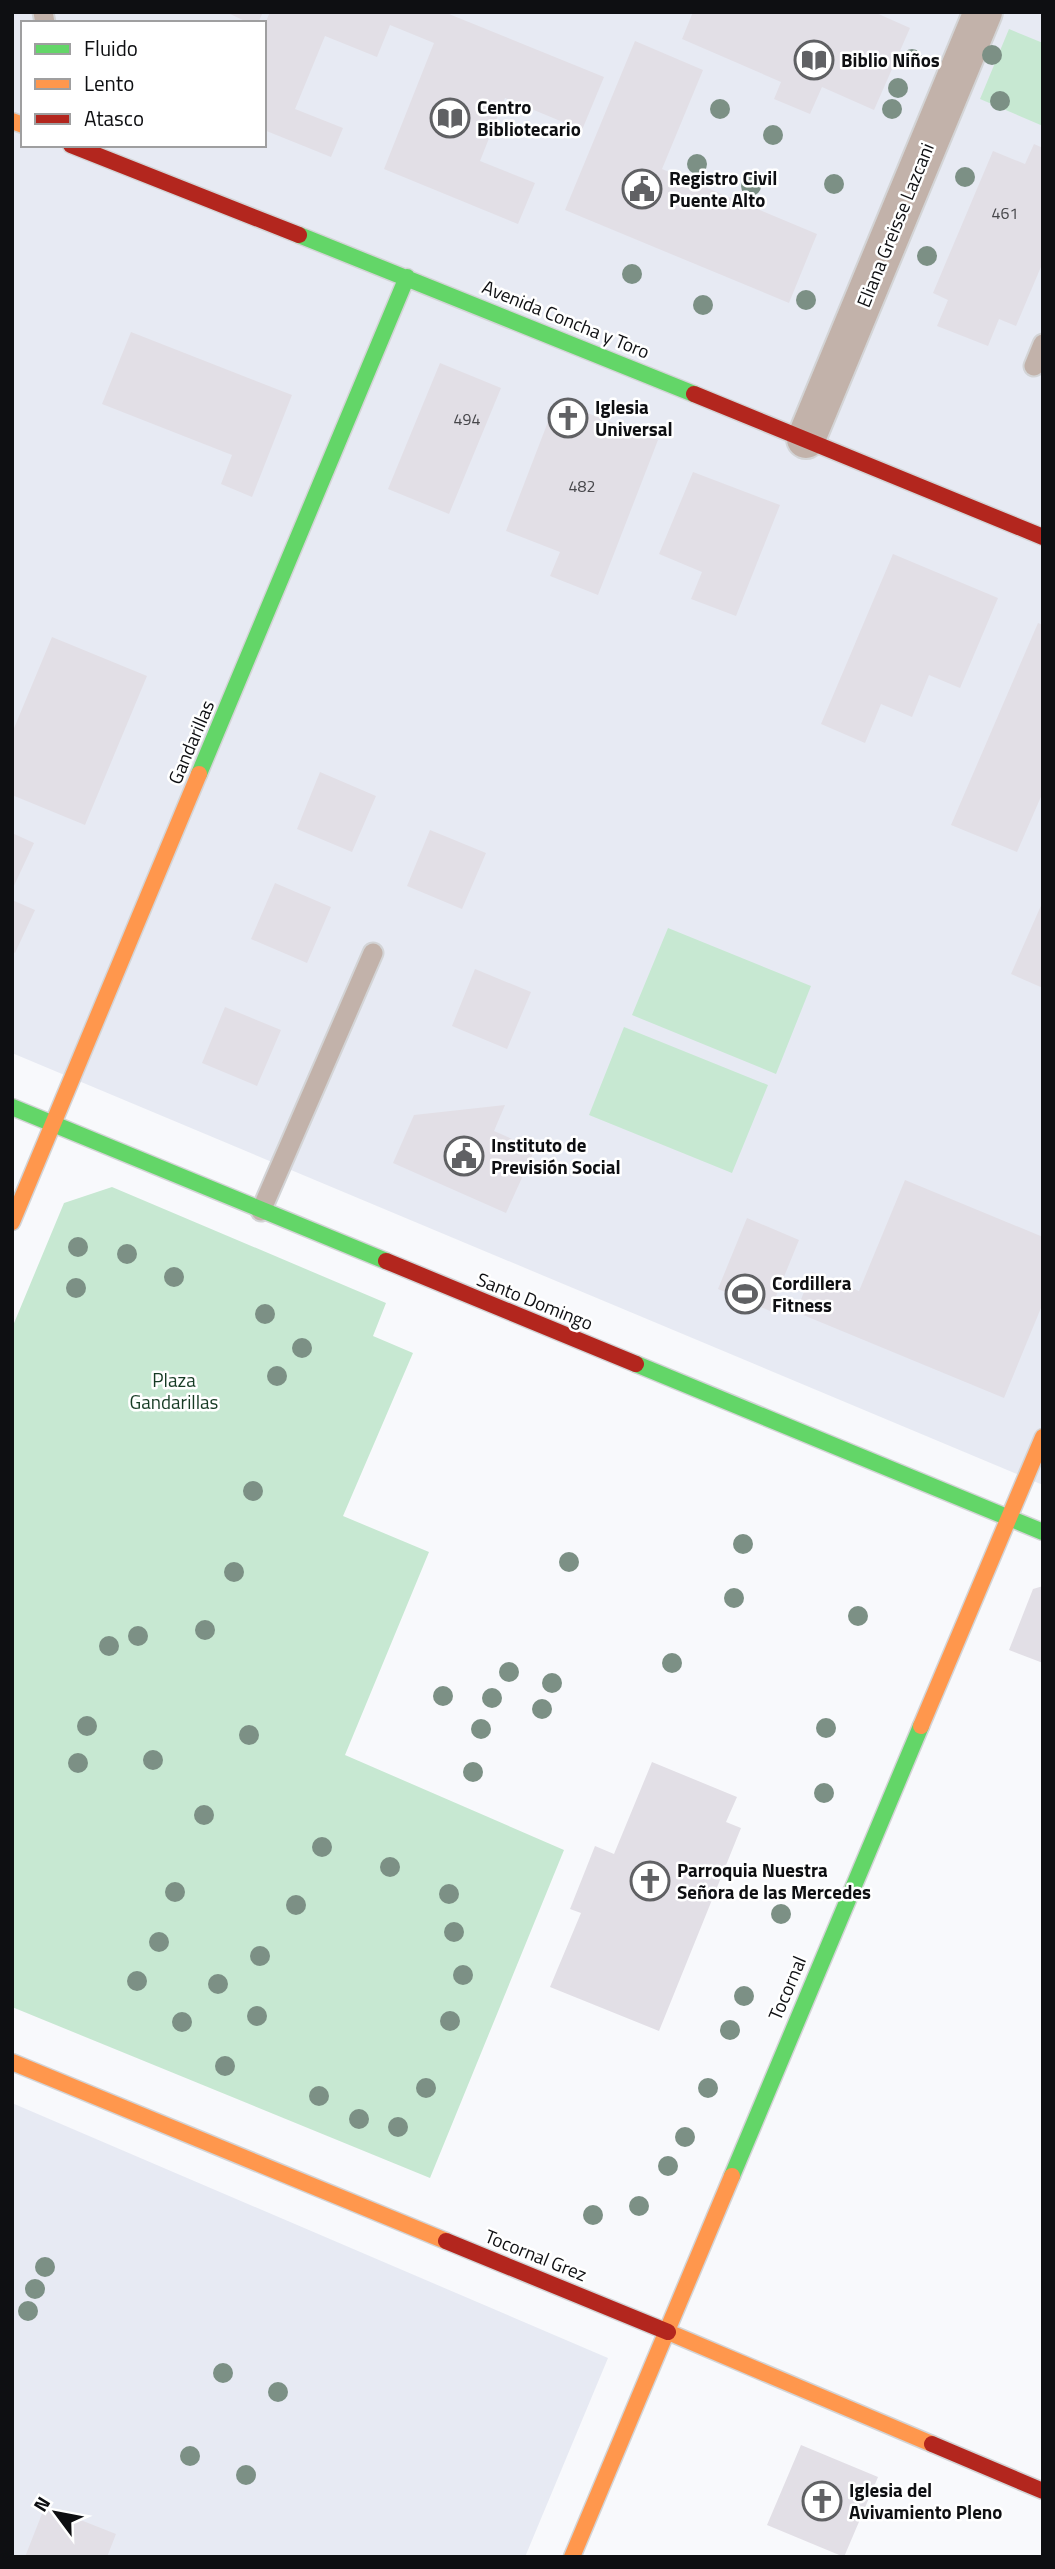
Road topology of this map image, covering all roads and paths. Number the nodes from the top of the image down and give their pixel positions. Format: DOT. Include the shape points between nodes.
graph roads {
  1 [pos="983,12"];
  2 [pos="79,147"];
  3 [pos="407,277"];
  4 [pos="1043,344"];
  5 [pos="1034,366"];
  6 [pos="806,439"];
  7 [pos="1043,537"];
  8 [pos="373,953"];
  9 [pos="12,1107"];
  10 [pos="54,1124"];
  11 [pos="261,1211"];
  12 [pos="12,1222"];
  13 [pos="1043,1437"];
  14 [pos="1009,1518"];
  15 [pos="1043,1532"];
  16 [pos="12,2062"];
  17 [pos="666,2331"];
  18 [pos="1043,2491"];
  19 [pos="572,2557"];
  1 -- 6 [label="street, Eliana Greisse Lazcani"];
  2 -- 3 [label="street, Avenida Concha y Toro"];
  3 -- 6 [label="street, Avenida Concha y Toro"];
  3 -- 10 [label="street, Gandarillas"];
  4 -- 5 [label="lane"];
  6 -- 7 [label="street, Avenida Concha y Toro"];
  8 -- 11 [label="lane"];
  9 -- 10 [label="street, Santo Domingo"];
  10 -- 11 [label="street, Santo Domingo"];
  10 -- 12 [label="street, Gandarillas"];
  11 -- 14 [label="street, Santo Domingo"];
  13 -- 14 [label="street, Tocornal"];
  14 -- 15 [label="street, Santo Domingo"];
  14 -- 17 [label="street, Tocornal"];
  16 -- 17 [label="street, Tocornal Grez"];
  17 -- 18 [label="street, Tocornal Grez"];
  17 -- 19 [label="street, Tocornal"];
}
